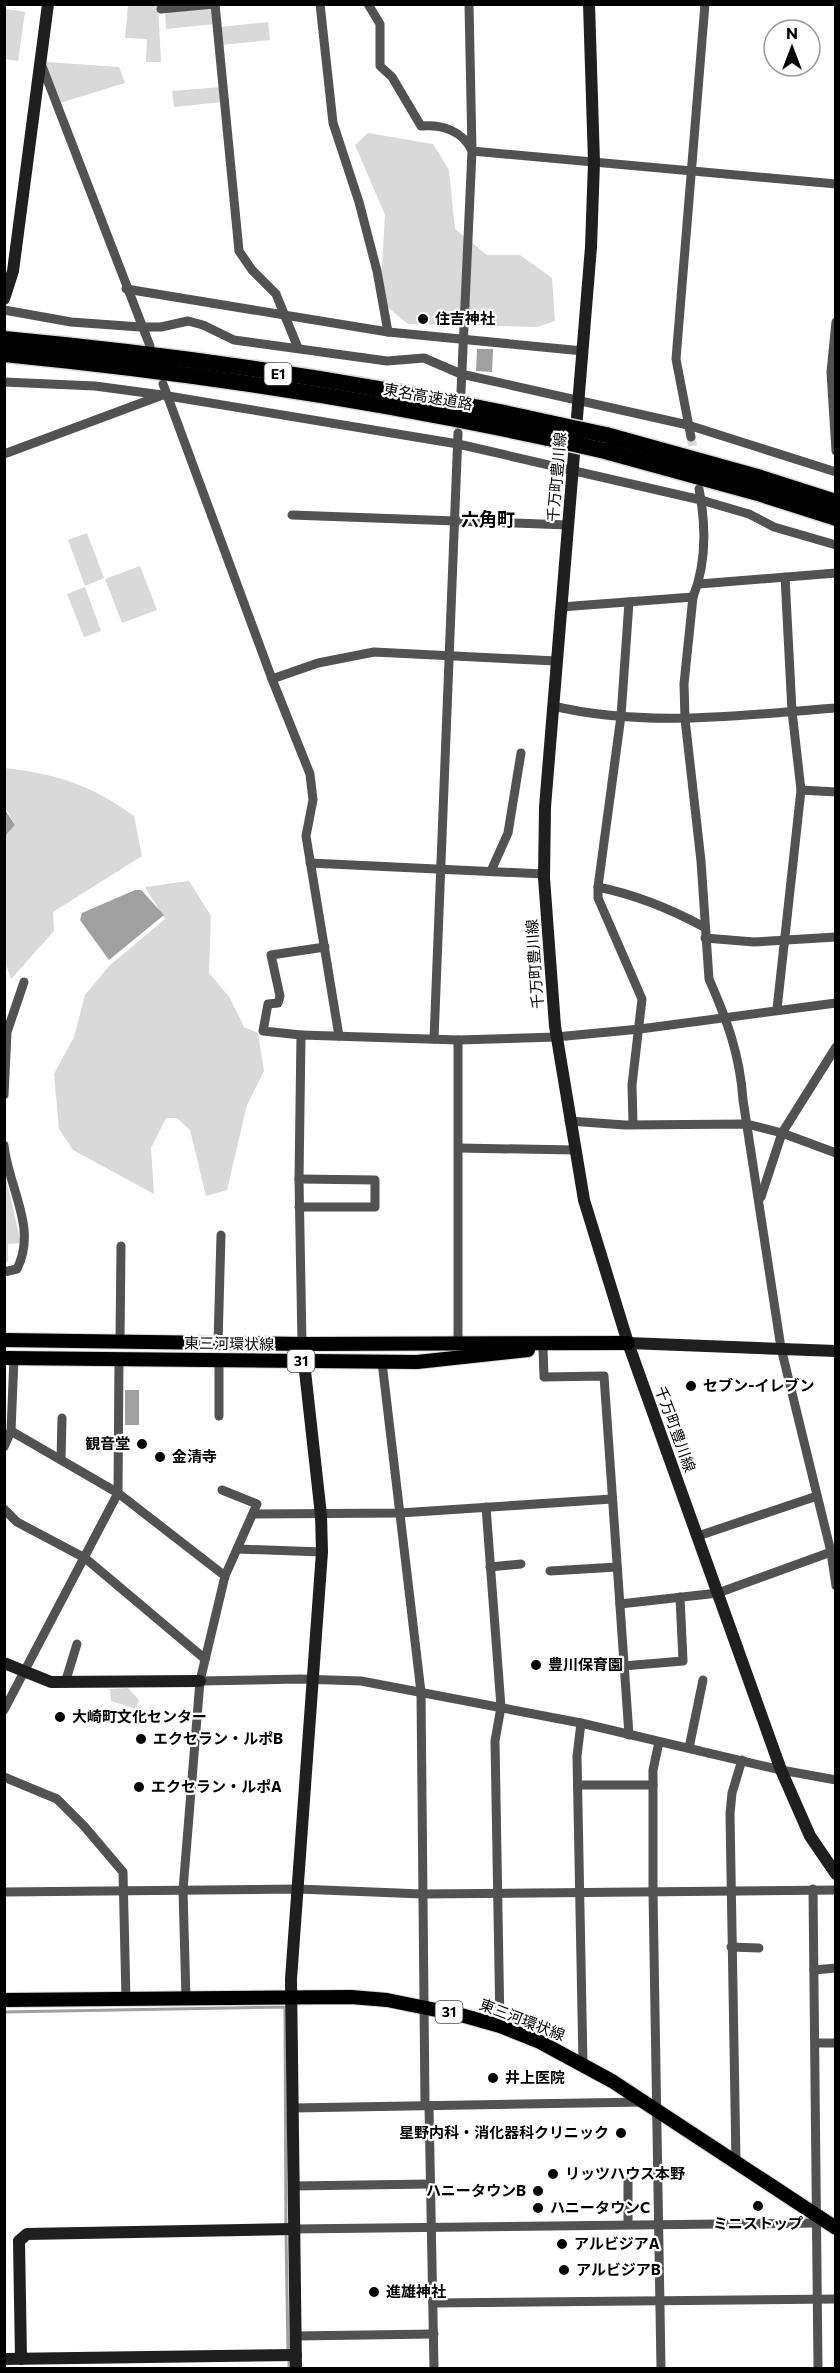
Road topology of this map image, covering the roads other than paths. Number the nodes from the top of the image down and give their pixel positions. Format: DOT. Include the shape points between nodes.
graph roads {
  1 [pos="48,4"];
  2 [pos="215,4"];
  3 [pos="320,4"];
  4 [pos="368,4"];
  5 [pos="469,4"];
  6 [pos="589,4"];
  7 [pos="705,4"];
  8 [pos="161,9"];
  9 [pos="42,66"];
  10 [pos="472,151"];
  11 [pos="594,162"];
  12 [pos="693,171"];
  13 [pos="836,184"];
  14 [pos="126,289"];
  15 [pos="4,299"];
  16 [pos="4,310"];
  17 [pos="287,317"];
  18 [pos="836,322"];
  19 [pos="141,327"];
  20 [pos="388,332"];
  21 [pos="4,339"];
  22 [pos="462,341"];
  23 [pos="150,346"];
  24 [pos="298,348"];
  25 [pos="583,351"];
  26 [pos="4,354"];
  27 [pos="461,374"];
  28 [pos="4,382"];
  29 [pos="164,384"];
  30 [pos="461,392"];
  31 [pos="165,395"];
  32 [pos="579,400"];
  33 [pos="688,425"];
  34 [pos="549,431"];
  35 [pos="458,433"];
  36 [pos="691,437"];
  37 [pos="605,443"];
  38 [pos="458,444"];
  39 [pos="836,451"];
  40 [pos="4,454"];
  41 [pos="572,472"];
  42 [pos="836,472"];
  43 [pos="699,489"];
  44 [pos="701,500"];
  45 [pos="836,502"];
  46 [pos="292,515"];
  47 [pos="836,518"];
  48 [pos="456,521"];
  49 [pos="568,525"];
  50 [pos="836,545"];
  51 [pos="836,573"];
  52 [pos="785,577"];
  53 [pos="699,584"];
  54 [pos="693,597"];
  55 [pos="629,602"];
  56 [pos="561,607"];
  57 [pos="451,654"];
  58 [pos="556,661"];
  59 [pos="272,679"];
  60 [pos="553,706"];
  61 [pos="836,708"];
  62 [pos="792,711"];
  63 [pos="621,716"];
  64 [pos="685,719"];
  65 [pos="521,753"];
  66 [pos="801,790"];
  67 [pos="836,792"];
  68 [pos="310,863"];
  69 [pos="443,869"];
  70 [pos="491,872"];
  71 [pos="544,874"];
  72 [pos="598,887"];
  73 [pos="704,927"];
  74 [pos="836,937"];
  75 [pos="705,938"];
  76 [pos="784,941"];
  77 [pos="325,948"];
  78 [pos="24,982"];
  79 [pos="836,1003"];
  80 [pos="777,1009"];
  81 [pos="726,1018"];
  82 [pos="640,1029"];
  83 [pos="6,1031"];
  84 [pos="301,1035"];
  85 [pos="339,1036"];
  86 [pos="556,1037"];
  87 [pos="435,1039"];
  88 [pos="458,1040"];
  89 [pos="836,1047"];
  90 [pos="4,1095"];
  91 [pos="569,1121"];
  92 [pos="633,1124"];
  93 [pos="747,1124"];
  94 [pos="782,1133"];
  95 [pos="4,1145"];
  96 [pos="459,1148"];
  97 [pos="574,1150"];
  98 [pos="836,1153"];
  99 [pos="298,1179"];
  100 [pos="760,1199"];
  101 [pos="299,1207"];
  102 [pos="221,1235"];
  103 [pos="121,1246"];
  104 [pos="4,1272"];
  105 [pos="4,1340"];
  106 [pos="120,1341"];
  107 [pos="218,1343"];
  108 [pos="458,1343"];
  109 [pos="596,1343"];
  110 [pos="302,1344"];
  111 [pos="628,1344"];
  112 [pos="543,1348"];
  113 [pos="781,1348"];
  114 [pos="836,1351"];
  115 [pos="10,1358"];
  116 [pos="119,1359"];
  117 [pos="219,1360"];
  118 [pos="303,1361"];
  119 [pos="381,1362"];
  120 [pos="219,1416"];
  121 [pos="62,1418"];
  122 [pos="11,1431"];
  123 [pos="4,1447"];
  124 [pos="60,1460"];
  125 [pos="222,1490"];
  126 [pos="118,1493"];
  127 [pos="817,1496"];
  128 [pos="612,1499"];
  129 [pos="486,1507"];
  130 [pos="5,1509"];
  131 [pos="400,1513"];
  132 [pos="253,1514"];
  133 [pos="321,1515"];
  134 [pos="698,1536"];
  135 [pos="237,1549"];
  136 [pos="322,1552"];
  137 [pos="831,1552"];
  138 [pos="85,1558"];
  139 [pos="521,1564"];
  140 [pos="490,1567"];
  141 [pos="617,1567"];
  142 [pos="550,1570"];
  143 [pos="225,1576"];
  144 [pos="836,1586"];
  145 [pos="718,1593"];
  146 [pos="680,1597"];
  147 [pos="620,1604"];
  148 [pos="77,1644"];
  149 [pos="205,1659"];
  150 [pos="4,1663"];
  151 [pos="623,1666"];
  152 [pos="25,1672"];
  153 [pos="314,1679"];
  154 [pos="703,1680"];
  155 [pos="200,1681"];
  156 [pos="65,1683"];
  157 [pos="421,1692"];
  158 [pos="501,1707"];
  159 [pos="4,1710"];
  160 [pos="581,1723"];
  161 [pos="628,1735"];
  162 [pos="659,1742"];
  163 [pos="689,1748"];
  164 [pos="742,1760"];
  165 [pos="781,1770"];
  166 [pos="4,1777"];
  167 [pos="836,1780"];
  168 [pos="578,1785"];
  169 [pos="653,1785"];
  170 [pos="836,1874"];
  171 [pos="298,1889"];
  172 [pos="813,1889"];
  173 [pos="183,1890"];
  174 [pos="836,1890"];
  175 [pos="731,1891"];
  176 [pos="4,1892"];
  177 [pos="123,1892"];
  178 [pos="653,1892"];
  179 [pos="581,1893"];
  180 [pos="422,1894"];
  181 [pos="496,1894"];
  182 [pos="731,1947"];
  183 [pos="759,1948"];
  184 [pos="836,1968"];
  185 [pos="814,1970"];
  186 [pos="291,1998"];
  187 [pos="126,1999"];
  188 [pos="186,1999"];
  189 [pos="4,2000"];
  190 [pos="422,2006"];
  191 [pos="500,2026"];
  192 [pos="816,2043"];
  193 [pos="836,2043"];
  194 [pos="583,2064"];
  195 [pos="644,2103"];
  196 [pos="427,2106"];
  197 [pos="293,2108"];
  198 [pos="659,2111"];
  199 [pos="736,2162"];
  200 [pos="628,2182"];
  201 [pos="430,2184"];
  202 [pos="293,2186"];
  203 [pos="817,2219"];
  204 [pos="628,2224"];
  205 [pos="659,2224"];
  206 [pos="431,2227"];
  207 [pos="836,2228"];
  208 [pos="293,2229"];
  209 [pos="836,2299"];
  210 [pos="817,2300"];
  211 [pos="661,2301"];
  212 [pos="433,2303"];
  213 [pos="434,2334"];
  214 [pos="296,2337"];
  215 [pos="296,2355"];
  216 [pos="21,2358"];
  217 [pos="4,2359"];
  218 [pos="296,2368"];
  219 [pos="434,2368"];
  220 [pos="661,2368"];
  221 [pos="818,2368"];
  1 -- 9 [label="street"];
  2 -- 8 [label="street"];
  2 -- 17 [label="street" via="239,251 276,294"];
  3 -- 20 [label="street" via="333,123 359,202"];
  4 -- 10 [label="street" via="380,24 380,66 392,77 421,126 439,125 451,130 467,140"];
  5 -- 10 [label="street"];
  6 -- 11 [label="street, 千万町豊川線"];
  7 -- 12 [label="street"];
  9 -- 14 [label="street"];
  9 -- 15 [label="street" via="13,271"];
  10 -- 11 [label="street"];
  10 -- 22 [label="street"];
  11 -- 12 [label="street"];
  11 -- 25 [label="street, 千万町豊川線"];
  12 -- 13 [label="street"];
  12 -- 33 [label="street" via="676,359"];
  14 -- 17 [label="street"];
  14 -- 19 [label="street"];
  16 -- 19 [label="street" via="71,322"];
  17 -- 20 [label="street"];
  17 -- 24 [label="street"];
  18 -- 39 [label="street" via="831,372"];
  19 -- 23 [label="street"];
  19 -- 24 [label="street" via="188,321 234,340"];
  20 -- 22 [label="street"];
  21 -- 34 [label="highway, 東名高速道路 / E1" via="320,380"];
  22 -- 25 [label="street"];
  22 -- 27 [label="street"];
  24 -- 27 [label="street" via="387,361 424,358"];
  25 -- 32 [label="street, 千万町豊川線"];
  26 -- 34 [label="highway, 東名高速道路 / E1" via="200,378"];
  27 -- 30 [label="street"];
  27 -- 32 [label="street"];
  28 -- 31 [label="street" via="95,386"];
  29 -- 31 [label="street"];
  31 -- 38 [label="street"];
  31 -- 40 [label="street"];
  31 -- 59 [label="street"];
  32 -- 33 [label="street"];
  32 -- 41 [label="street, 千万町豊川線"];
  33 -- 36 [label="street"];
  33 -- 42 [label="street"];
  34 -- 37 [label="highway, 東名高速道路 / E1, bridge"];
  35 -- 38 [label="street"];
  37 -- 45 [label="highway, 東名高速道路 / E1" via="761,478"];
  37 -- 47 [label="highway, 東名高速道路 / E1"];
  38 -- 41 [label="street"];
  38 -- 48 [label="street"];
  41 -- 44 [label="street"];
  41 -- 49 [label="street, 千万町豊川線"];
  43 -- 44 [label="street"];
  44 -- 50 [label="street"];
  44 -- 53 [label="street" via="706,531"];
  46 -- 48 [label="street"];
  48 -- 49 [label="street"];
  48 -- 57 [label="street"];
  49 -- 56 [label="street, 千万町豊川線"];
  51 -- 52 [label="street"];
  52 -- 53 [label="street"];
  52 -- 62 [label="street"];
  53 -- 54 [label="street"];
  54 -- 55 [label="street"];
  54 -- 64 [label="street" via="684,684"];
  55 -- 56 [label="street"];
  55 -- 63 [label="street"];
  56 -- 58 [label="street, 千万町豊川線"];
  57 -- 58 [label="street"];
  57 -- 59 [label="street" via="374,652 318,663"];
  57 -- 69 [label="street"];
  58 -- 60 [label="street, 千万町豊川線"];
  59 -- 68 [label="street" via="310,774 313,800 306,836"];
  60 -- 63 [label="street"];
  60 -- 71 [label="street, 千万町豊川線" via="544,807"];
  61 -- 62 [label="street"];
  62 -- 64 [label="street"];
  62 -- 66 [label="street"];
  63 -- 64 [label="street"];
  63 -- 72 [label="street"];
  64 -- 73 [label="street" via="701,861"];
  65 -- 70 [label="street" via="508,833"];
  66 -- 67 [label="street"];
  66 -- 76 [label="street"];
  68 -- 69 [label="street"];
  68 -- 77 [label="street"];
  69 -- 70 [label="street"];
  69 -- 87 [label="street"];
  70 -- 71 [label="street"];
  71 -- 86 [label="street, 千万町豊川線"];
  72 -- 73 [label="street" via="631,894"];
  72 -- 82 [label="street" via="598,898 642,999"];
  73 -- 75 [label="street"];
  74 -- 76 [label="street"];
  75 -- 76 [label="street"];
  75 -- 81 [label="street" via="709,979"];
  76 -- 80 [label="street"];
  77 -- 84 [label="street" via="271,955 280,996 278,1003 268,1004 264,1031"];
  77 -- 85 [label="street"];
  78 -- 83 [label="street"];
  79 -- 80 [label="street"];
  80 -- 81 [label="street"];
  81 -- 82 [label="street"];
  81 -- 93 [label="street" via="741,1067"];
  82 -- 86 [label="street"];
  82 -- 92 [label="street" via="632,1085"];
  83 -- 90 [label="street"];
  84 -- 85 [label="street"];
  84 -- 99 [label="street"];
  85 -- 87 [label="street"];
  86 -- 88 [label="street"];
  86 -- 91 [label="street, 千万町豊川線"];
  87 -- 88 [label="street"];
  88 -- 96 [label="street"];
  89 -- 94 [label="street"];
  91 -- 92 [label="street"];
  91 -- 97 [label="street, 千万町豊川線"];
  92 -- 93 [label="street"];
  93 -- 94 [label="street"];
  93 -- 100 [label="street"];
  94 -- 98 [label="street"];
  94 -- 100 [label="street"];
  95 -- 104 [label="street" via="26,1237 17,1269"];
  96 -- 97 [label="street"];
  96 -- 108 [label="street"];
  97 -- 111 [label="street, 千万町豊川線" via="584,1200"];
  99 -- 101 [label="street"];
  99 -- 101 [label="street" via="375,1180 375,1207"];
  100 -- 113 [label="street"];
  101 -- 110 [label="street"];
  102 -- 107 [label="street"];
  103 -- 106 [label="street"];
  105 -- 106 [label="main road, 東三河環状線 / 31"];
  106 -- 107 [label="main road, 東三河環状線 / 31"];
  107 -- 110 [label="main road, 東三河環状線 / 31"];
  108 -- 109 [label="main road, 東三河環状線 / 31"];
  108 -- 110 [label="main road, 東三河環状線 / 31"];
  109 -- 111 [label="main road, 東三河環状線 / 31"];
  109 -- 112 [label="main road, 東三河環状線 / 31"];
  110 -- 118 [label="street"];
  111 -- 113 [label="street"];
  111 -- 134 [label="street, 千万町豊川線"];
  112 -- 119 [label="main road, 東三河環状線 / 31" via="443,1361"];
  112 -- 128 [label="street" via="544,1377 604,1376"];
  113 -- 114 [label="street"];
  113 -- 127 [label="street"];
  115 -- 116 [label="main road, 東三河環状線 / 31"];
  115 -- 122 [label="street"];
  116 -- 117 [label="main road, 東三河環状線 / 31"];
  116 -- 126 [label="street"];
  117 -- 118 [label="main road, 東三河環状線 / 31"];
  117 -- 120 [label="street"];
  118 -- 119 [label="main road, 東三河環状線 / 31"];
  118 -- 133 [label="street"];
  119 -- 131 [label="street"];
  121 -- 124 [label="street"];
  122 -- 123 [label="street"];
  122 -- 124 [label="street"];
  124 -- 126 [label="street"];
  125 -- 132 [label="street" via="257,1504"];
  126 -- 138 [label="street"];
  126 -- 143 [label="street"];
  127 -- 134 [label="street"];
  127 -- 137 [label="street"];
  128 -- 129 [label="street"];
  128 -- 141 [label="street"];
  129 -- 131 [label="street"];
  129 -- 140 [label="street"];
  130 -- 138 [label="street" via="17,1522"];
  131 -- 133 [label="street"];
  131 -- 157 [label="street"];
  132 -- 133 [label="street"];
  132 -- 135 [label="street"];
  133 -- 136 [label="street"];
  134 -- 145 [label="street, 千万町豊川線"];
  135 -- 136 [label="street"];
  135 -- 143 [label="street"];
  136 -- 153 [label="street"];
  137 -- 144 [label="street"];
  137 -- 145 [label="street"];
  138 -- 149 [label="street"];
  138 -- 152 [label="street"];
  139 -- 140 [label="street"];
  140 -- 158 [label="street"];
  141 -- 142 [label="street"];
  141 -- 147 [label="street"];
  143 -- 149 [label="street"];
  145 -- 146 [label="street"];
  145 -- 165 [label="street, 千万町豊川線"];
  146 -- 147 [label="street"];
  146 -- 151 [label="street" via="683,1661"];
  147 -- 151 [label="street"];
  148 -- 156 [label="street"];
  149 -- 155 [label="street"];
  150 -- 152 [label="street"];
  151 -- 161 [label="street"];
  152 -- 156 [label="street"];
  152 -- 159 [label="street"];
  153 -- 155 [label="street"];
  153 -- 157 [label="street" via="361,1681"];
  153 -- 171 [label="street"];
  154 -- 163 [label="street"];
  155 -- 156 [label="street"];
  155 -- 173 [label="street"];
  157 -- 158 [label="street"];
  157 -- 180 [label="street"];
  158 -- 160 [label="street"];
  158 -- 181 [label="street" via="495,1741"];
  160 -- 161 [label="street"];
  160 -- 168 [label="street"];
  161 -- 162 [label="street"];
  162 -- 163 [label="street"];
  162 -- 169 [label="street"];
  163 -- 164 [label="street"];
  164 -- 165 [label="street"];
  164 -- 175 [label="street" via="730,1814"];
  165 -- 167 [label="street"];
  165 -- 170 [label="street, 千万町豊川線" via="810,1836"];
  166 -- 177 [label="street" via="57,1799 123,1872"];
  168 -- 169 [label="street"];
  168 -- 179 [label="street"];
  169 -- 178 [label="street"];
  171 -- 173 [label="street"];
  171 -- 180 [label="street"];
  171 -- 186 [label="street"];
  172 -- 174 [label="street"];
  172 -- 175 [label="street"];
  172 -- 185 [label="street"];
  173 -- 177 [label="street"];
  173 -- 188 [label="street"];
  175 -- 178 [label="street"];
  175 -- 182 [label="street"];
  176 -- 177 [label="street"];
  177 -- 187 [label="street"];
  178 -- 179 [label="street"];
  178 -- 198 [label="street"];
  179 -- 181 [label="street"];
  179 -- 194 [label="street"];
  180 -- 181 [label="street"];
  180 -- 190 [label="street"];
  181 -- 191 [label="street"];
  182 -- 183 [label="street"];
  182 -- 199 [label="street"];
  184 -- 185 [label="street"];
  185 -- 192 [label="street"];
  186 -- 188 [label="main road, 東三河環状線 / 31"];
  186 -- 190 [label="main road, 東三河環状線 / 31" via="360,1998"];
  186 -- 197 [label="street"];
  187 -- 188 [label="main road, 東三河環状線 / 31"];
  187 -- 189 [label="main road, 東三河環状線 / 31"];
  190 -- 191 [label="main road, 東三河環状線 / 31"];
  190 -- 196 [label="street"];
  191 -- 194 [label="main road, 東三河環状線 / 31"];
  192 -- 193 [label="street"];
  192 -- 203 [label="street"];
  194 -- 195 [label="main road, 東三河環状線 / 31"];
  195 -- 196 [label="street"];
  195 -- 198 [label="main road, 東三河環状線 / 31"];
  196 -- 197 [label="street"];
  196 -- 201 [label="street"];
  197 -- 202 [label="street"];
  198 -- 199 [label="main road, 東三河環状線 / 31"];
  198 -- 205 [label="street"];
  199 -- 203 [label="main road, 東三河環状線 / 31"];
  200 -- 204 [label="street"];
  201 -- 202 [label="street"];
  201 -- 206 [label="street"];
  202 -- 208 [label="street"];
  203 -- 205 [label="street"];
  203 -- 207 [label="main road, 東三河環状線 / 31"];
  203 -- 210 [label="street"];
  204 -- 205 [label="street"];
  204 -- 206 [label="street"];
  205 -- 211 [label="street"];
  206 -- 208 [label="street"];
  206 -- 212 [label="street"];
  208 -- 214 [label="street"];
  208 -- 216 [label="street" via="27,2234 19,2241"];
  209 -- 210 [label="street"];
  210 -- 211 [label="street"];
  210 -- 221 [label="street"];
  211 -- 212 [label="street"];
  211 -- 220 [label="street"];
  212 -- 213 [label="street"];
  213 -- 214 [label="street"];
  213 -- 219 [label="street"];
  214 -- 215 [label="street"];
  215 -- 216 [label="street"];
  215 -- 218 [label="street"];
  216 -- 217 [label="street"];
}
